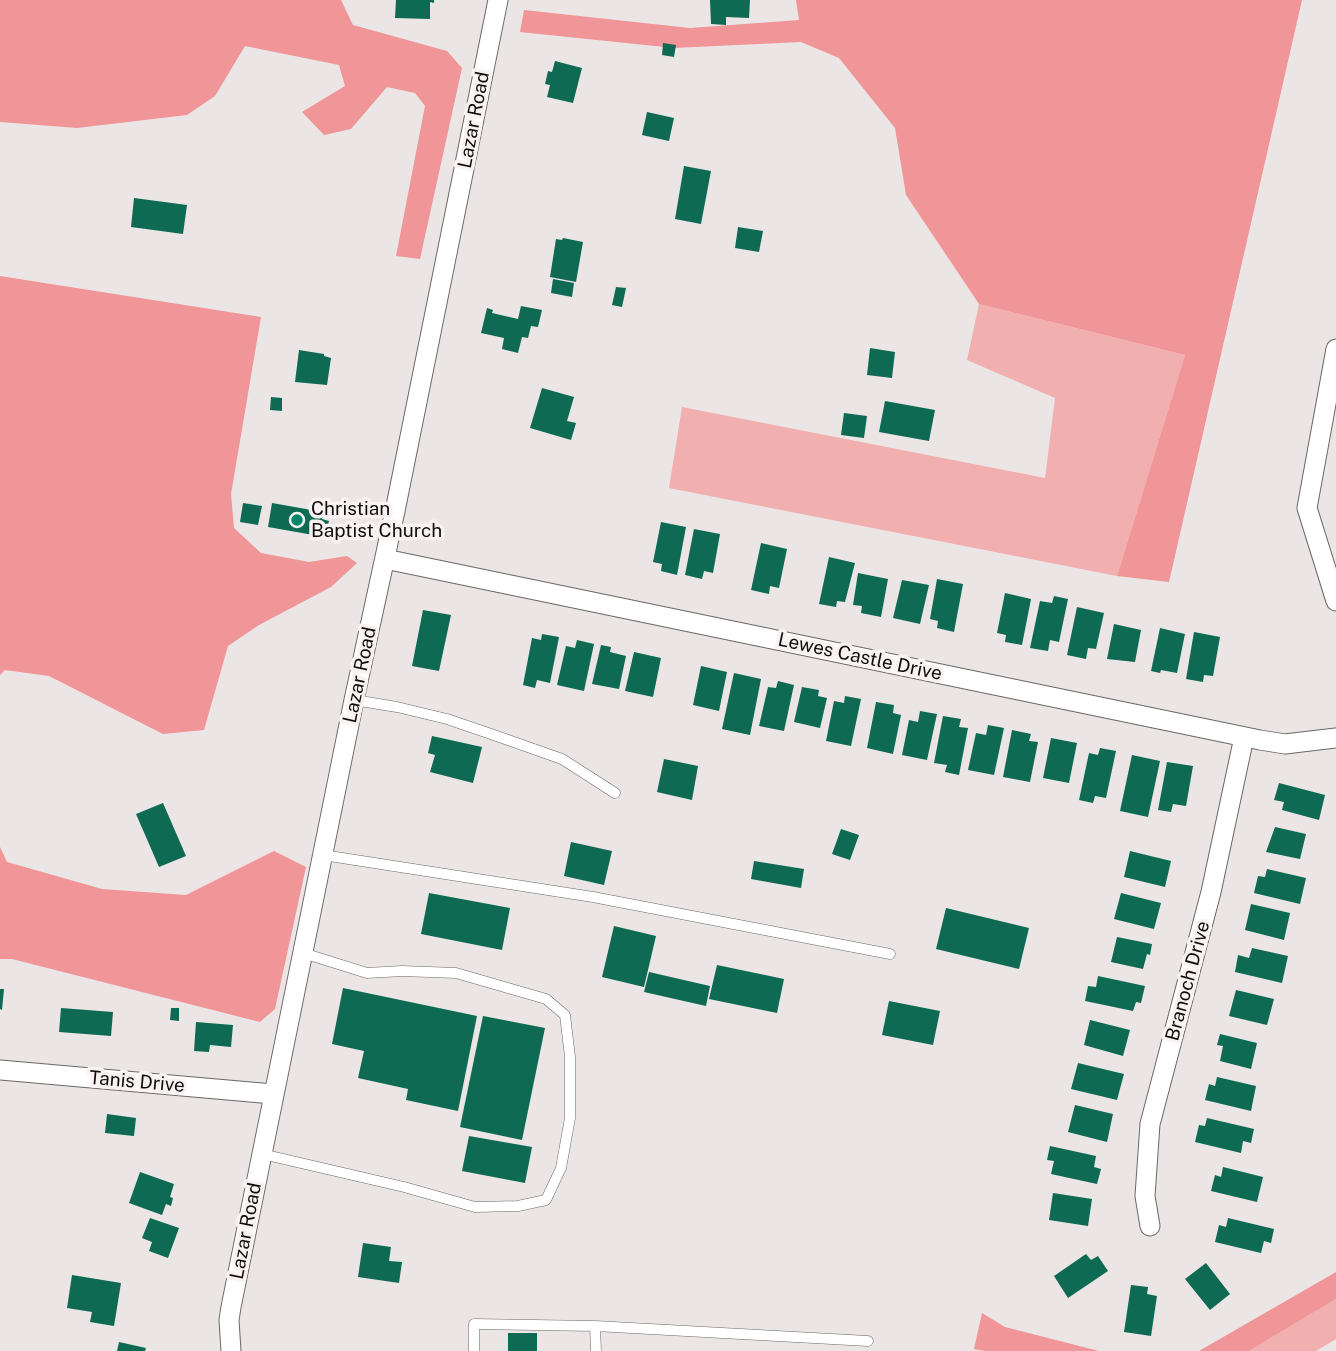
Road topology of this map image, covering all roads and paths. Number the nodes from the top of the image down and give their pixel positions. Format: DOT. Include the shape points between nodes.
graph roads {
  1 [pos="498,0"];
  2 [pos="1336,349"];
  3 [pos="385,559"];
  4 [pos="1336,601"];
  5 [pos="354,700"];
  6 [pos="1244,737"];
  7 [pos="1336,738"];
  8 [pos="615,793"];
  9 [pos="323,855"];
  10 [pos="303,953"];
  11 [pos="890,954"];
  12 [pos="0,1070"];
  13 [pos="273,1094"];
  14 [pos="261,1154"];
  15 [pos="1150,1226"];
  16 [pos="595,1326"];
  17 [pos="868,1341"];
  18 [pos="231,1351"];
  19 [pos="474,1351"];
  20 [pos="596,1351"];
  1 -- 3 [label="street, Lazar Road"];
  2 -- 4 [label="street" via="1307,508"];
  3 -- 5 [label="street, Lazar Road"];
  3 -- 6 [label="street, Lewes Castle Drive"];
  5 -- 8 [label="lane" via="447,719 562,759"];
  5 -- 9 [label="street, Lazar Road"];
  6 -- 7 [label="street, Lewes Castle Drive" via="1284,744"];
  6 -- 15 [label="street, Branoch Drive" via="1211,892 1150,1124 1145,1196"];
  9 -- 10 [label="street, Lazar Road"];
  9 -- 11 [label="lane" via="593,897"];
  10 -- 13 [label="street, Lazar Road"];
  10 -- 14 [label="lane" via="367,973 456,973 546,999 565,1015 569,1057 570,1118 561,1168 546,1200 475,1207"];
  12 -- 13 [label="street, Tanis Drive"];
  13 -- 14 [label="street, Lazar Road"];
  14 -- 18 [label="street, Lazar Road" via="229,1320"];
  16 -- 17 [label="lane"];
  16 -- 19 [label="lane" via="474,1324"];
  16 -- 20 [label="lane"];
}
